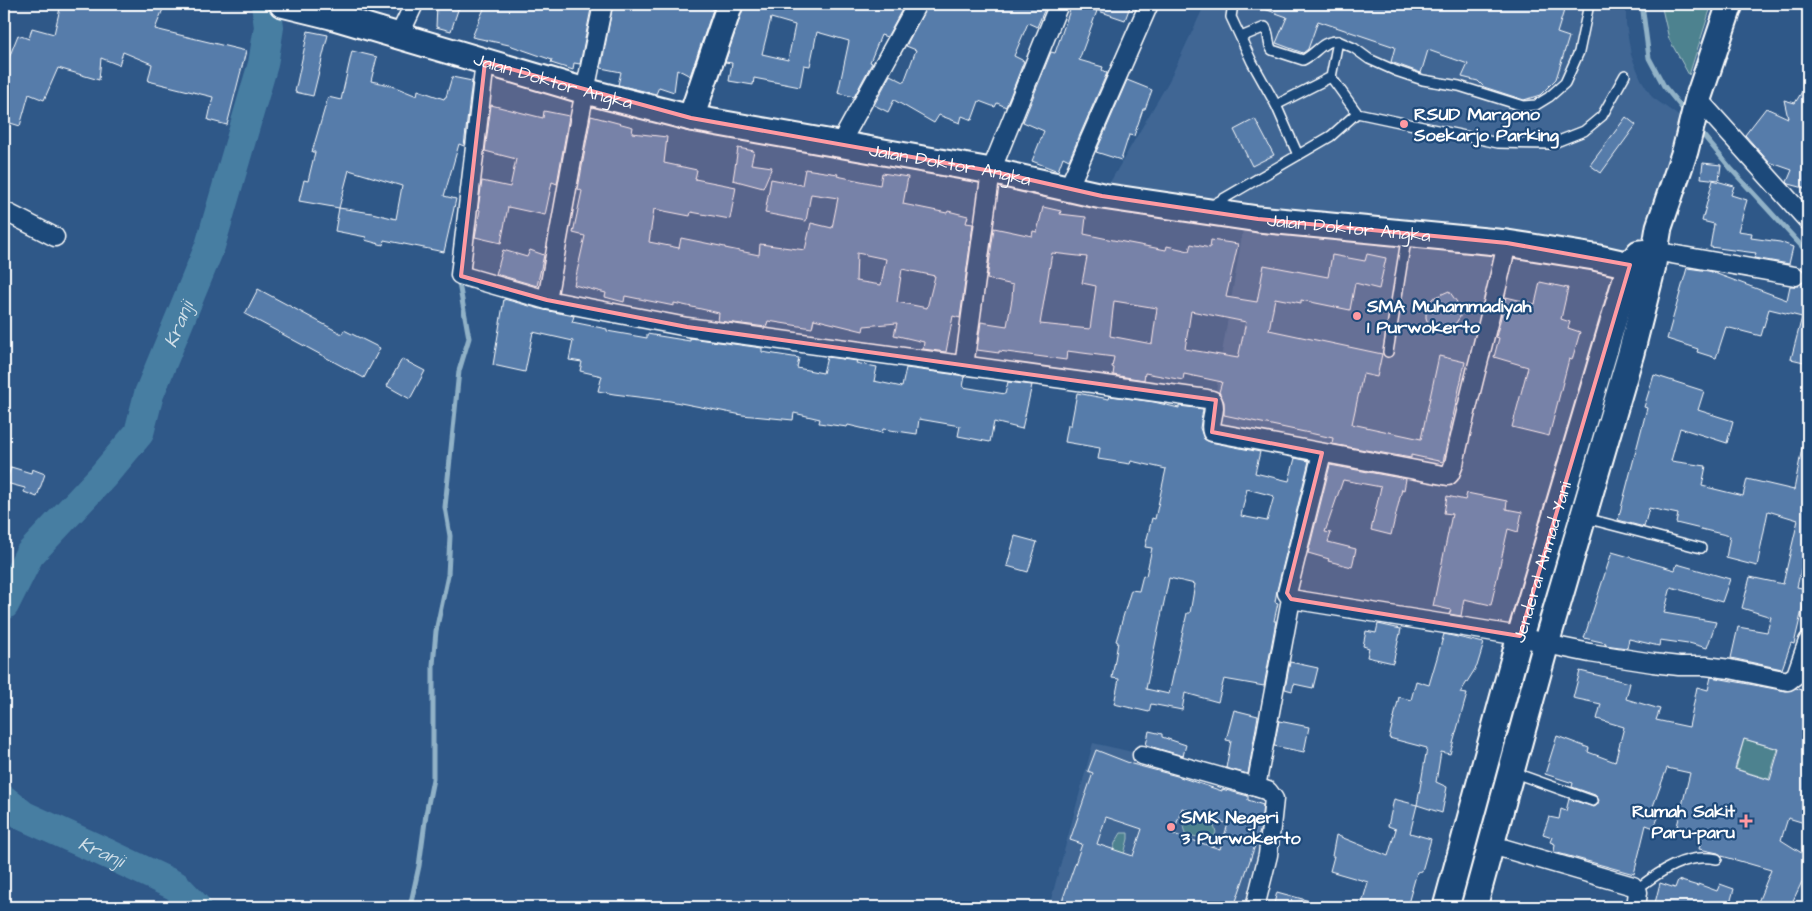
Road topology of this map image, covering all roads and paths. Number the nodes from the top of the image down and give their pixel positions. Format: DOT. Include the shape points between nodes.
graph roads {
  1 [pos="282,4"];
  2 [pos="414,4"];
  3 [pos="603,4"];
  4 [pos="730,4"];
  5 [pos="917,4"];
  6 [pos="1059,4"];
  7 [pos="1149,4"];
  8 [pos="1233,4"];
  9 [pos="1589,4"];
  10 [pos="1730,4"];
  11 [pos="399,36"];
  12 [pos="1241,37"];
  13 [pos="1338,41"];
  14 [pos="485,62"];
  15 [pos="1625,75"];
  16 [pos="1331,77"];
  17 [pos="585,91"];
  18 [pos="1697,101"];
  19 [pos="1276,105"];
  20 [pos="1356,113"];
  21 [pos="691,118"];
  22 [pos="840,144"];
  23 [pos="1298,155"];
  24 [pos="991,171"];
  25 [pos="1068,189"];
  26 [pos="4,211"];
  27 [pos="1203,211"];
  28 [pos="1808,221"];
  29 [pos="1407,234"];
  30 [pos="55,237"];
  31 [pos="1507,243"];
  32 [pos="1644,259"];
  33 [pos="1795,276"];
  34 [pos="547,300"];
  35 [pos="1388,352"];
  36 [pos="964,366"];
  37 [pos="1322,453"];
  38 [pos="1584,518"];
  39 [pos="1701,548"];
  40 [pos="1291,599"];
  41 [pos="1520,636"];
  42 [pos="1808,641"];
  43 [pos="1546,644"];
  44 [pos="1142,755"];
  45 [pos="1511,772"];
  46 [pos="1256,787"];
  47 [pos="1593,800"];
  48 [pos="1492,845"];
  49 [pos="1717,859"];
  50 [pos="1637,889"];
  51 [pos="1449,896"];
  52 [pos="1476,900"];
  53 [pos="1255,907"];
  54 [pos="1636,907"];
  1 -- 11 [label="main road, Jalan Doktor Angka"];
  2 -- 11 [label="street"];
  3 -- 17 [label="street"];
  4 -- 21 [label="main road"];
  5 -- 22 [label="street"];
  6 -- 24 [label="street"];
  7 -- 25 [label="street"];
  8 -- 12 [label="lane" via="1231,17"];
  9 -- 13 [label="lane" via="1579,52 1565,83 1536,105 1523,106 1459,86 1422,80 1396,71"];
  10 -- 18 [label="main road, Jenderal Ahmad Yani"];
  11 -- 14 [label="main road, Jalan Doktor Angka"];
  12 -- 13 [label="lane" via="1266,28 1272,50 1302,60 1323,44"];
  12 -- 19 [label="lane"];
  13 -- 16 [label="lane"];
  14 -- 17 [label="main road, Jalan Doktor Angka"];
  14 -- 34 [label="street" via="460,275"];
  15 -- 20 [label="lane" via="1602,116 1584,131 1551,144 1498,143"];
  16 -- 19 [label="lane"];
  16 -- 20 [label="lane"];
  17 -- 21 [label="main road, Jalan Doktor Angka"];
  17 -- 34 [label="street"];
  18 -- 28 [label="street"];
  18 -- 32 [label="main road, Jenderal Ahmad Yani" via="1685,152 1659,227"];
  19 -- 23 [label="lane"];
  20 -- 23 [label="lane" via="1331,136"];
  21 -- 22 [label="main road, Jalan Doktor Angka"];
  22 -- 24 [label="main road, Jalan Doktor Angka"];
  23 -- 27 [label="lane"];
  24 -- 25 [label="main road, Jalan Doktor Angka"];
  24 -- 36 [label="street"];
  25 -- 27 [label="main road, Jalan Doktor Angka"];
  26 -- 30 [label="street"];
  27 -- 29 [label="main road, Jalan Doktor Angka"];
  29 -- 31 [label="main road, Jalan Doktor Angka"];
  29 -- 35 [label="lane"];
  31 -- 32 [label="main road, Jalan Doktor Angka" via="1594,257"];
  31 -- 37 [label="street" via="1450,474"];
  32 -- 33 [label="street"];
  32 -- 38 [label="main road, Jenderal Ahmad Yani" via="1631,354"];
  32 -- 41 [label="main road, Jenderal Ahmad Yani"];
  34 -- 36 [label="street" via="687,327"];
  36 -- 37 [label="street" via="1212,400 1215,407 1212,432"];
  37 -- 40 [label="street" via="1287,593"];
  38 -- 39 [label="lane"];
  38 -- 43 [label="main road, Jenderal Ahmad Yani"];
  40 -- 41 [label="street"];
  40 -- 46 [label="street"];
  41 -- 43 [label="street"];
  41 -- 51 [label="main road, Jenderal Ahmad Yani"];
  42 -- 43 [label="street" via="1796,675 1788,680 1730,669 1653,663"];
  43 -- 45 [label="main road, Jenderal Ahmad Yani"];
  44 -- 46 [label="street"];
  45 -- 47 [label="lane"];
  45 -- 48 [label="main road, Jenderal Ahmad Yani"];
  46 -- 53 [label="street" via="1268,791 1274,799 1268,855"];
  48 -- 50 [label="street"];
  48 -- 52 [label="main road, Jenderal Ahmad Yani"];
  49 -- 50 [label="lane" via="1695,858 1680,862"];
  50 -- 54 [label="street"];
  51 -- 52 [label="main road"];
}
